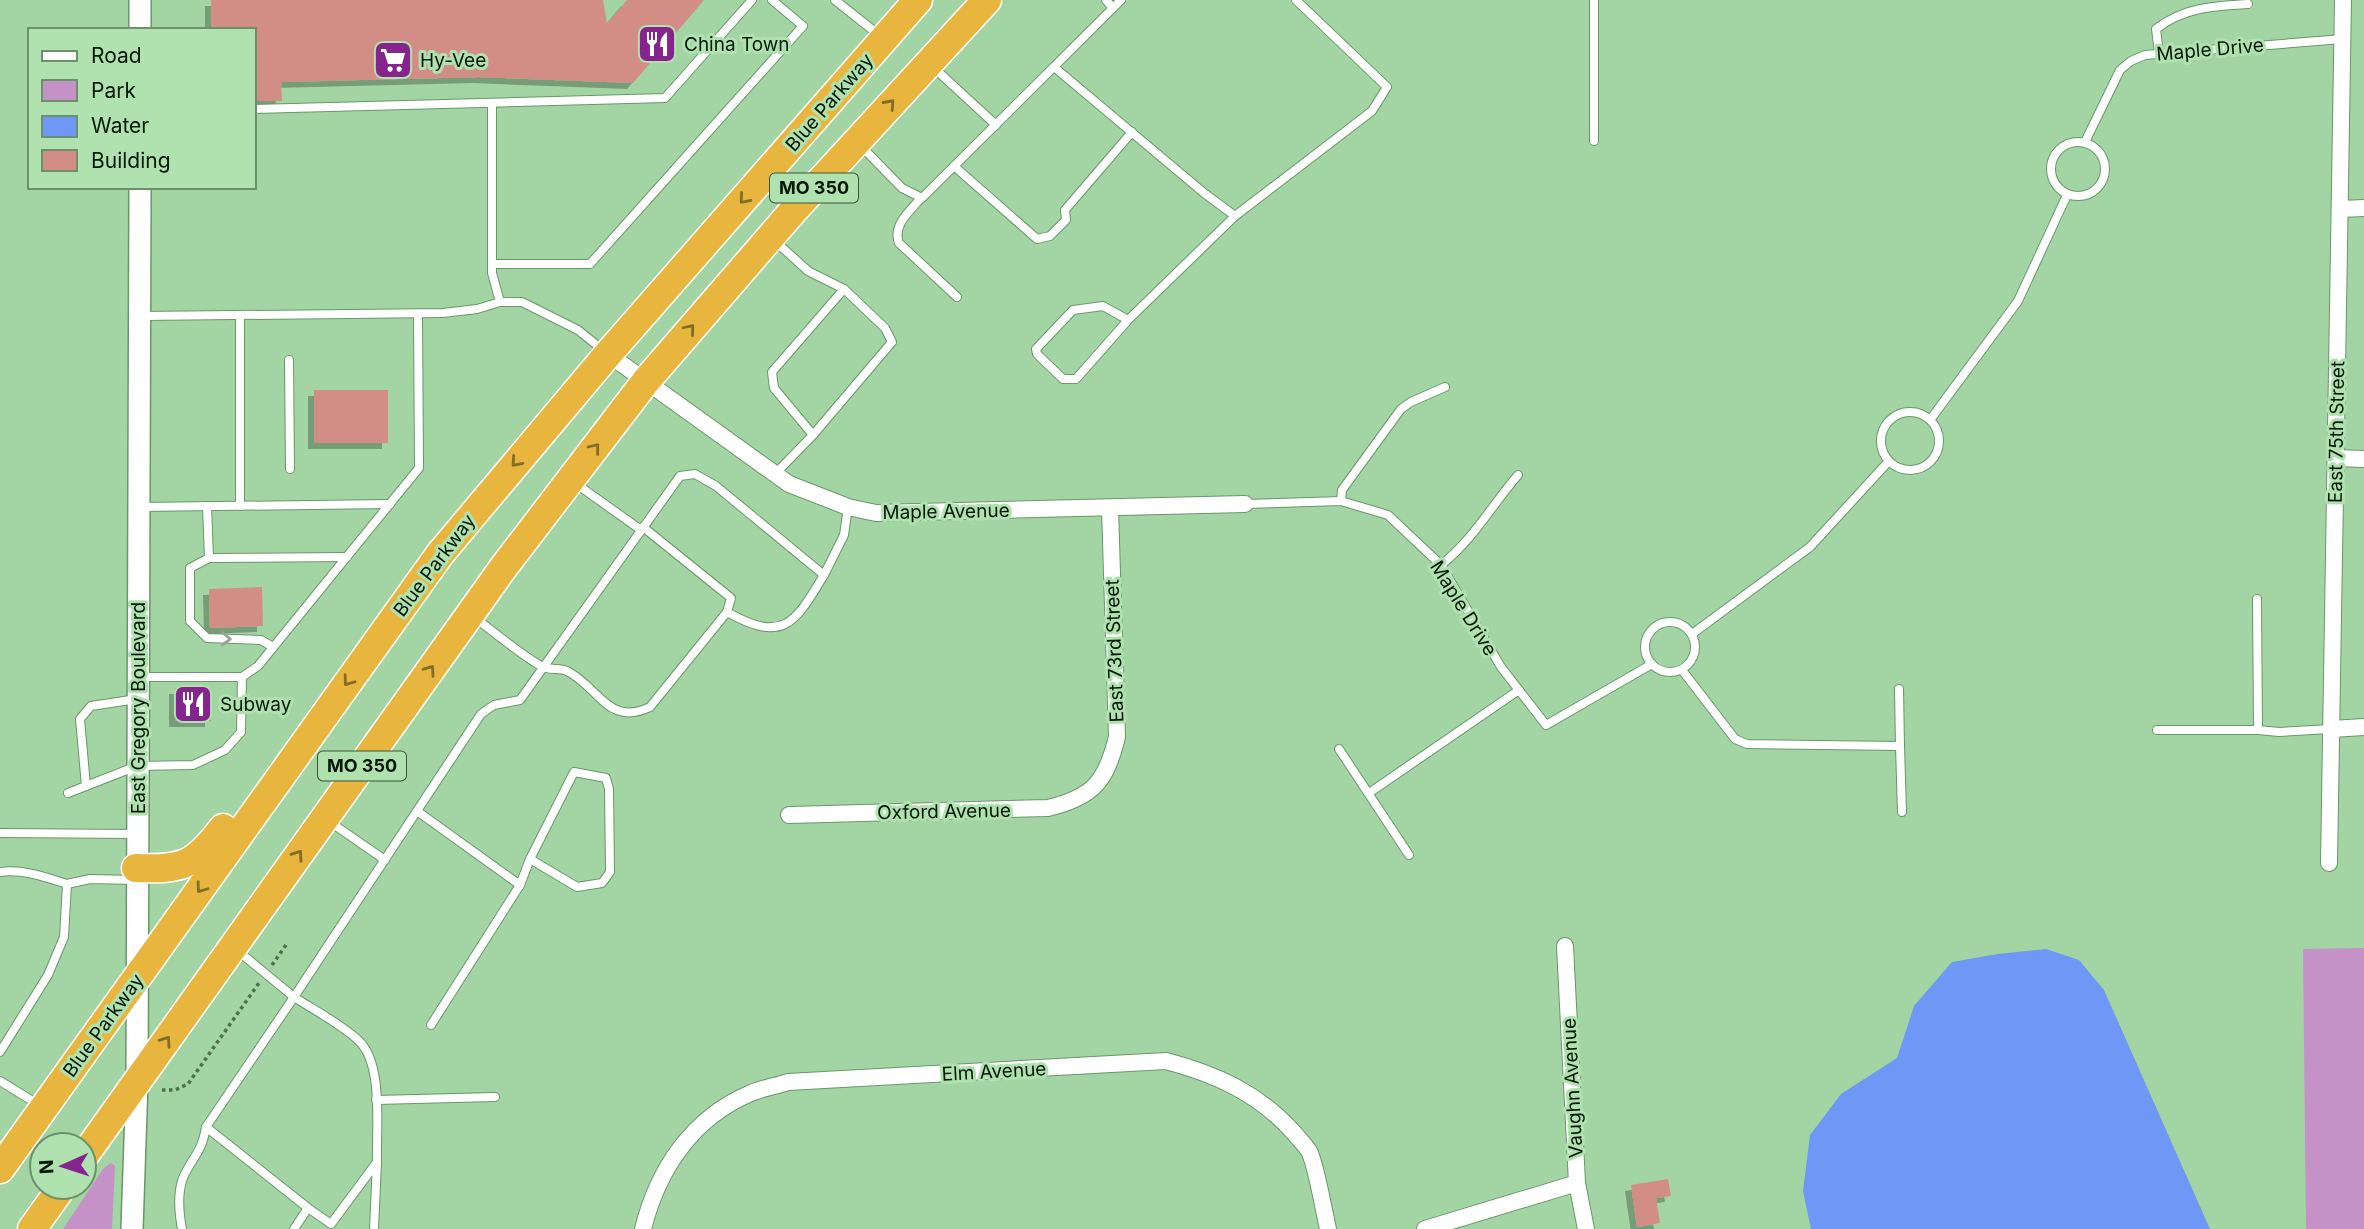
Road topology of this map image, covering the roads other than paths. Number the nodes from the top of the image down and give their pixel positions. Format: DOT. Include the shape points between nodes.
graph roads {
  1 [pos="140,0"];
  2 [pos="752,0"];
  3 [pos="772,0"];
  4 [pos="835,0"];
  5 [pos="918,0"];
  6 [pos="987,0"];
  7 [pos="1106,0"];
  8 [pos="1121,0"];
  9 [pos="1296,0"];
  10 [pos="1594,0"];
  11 [pos="2343,0"];
  12 [pos="2249,4"];
  13 [pos="1113,8"];
  14 [pos="140,28"];
  15 [pos="884,39"];
  16 [pos="2343,39"];
  17 [pos="2159,53"];
  18 [pos="928,63"];
  19 [pos="1054,67"];
  20 [pos="492,103"];
  21 [pos="256,110"];
  22 [pos="996,125"];
  23 [pos="1132,132"];
  24 [pos="1594,141"];
  25 [pos="856,142"];
  26 [pos="2085,142"];
  27 [pos="954,166"];
  28 [pos="140,189"];
  29 [pos="2067,195"];
  30 [pos="921,198"];
  31 [pos="2364,208"];
  32 [pos="2340,209"];
  33 [pos="1235,216"];
  34 [pos="770,237"];
  35 [pos="492,264"];
  36 [pos="844,289"];
  37 [pos="957,297"];
  38 [pos="500,302"];
  39 [pos="418,314"];
  40 [pos="240,315"];
  41 [pos="140,316"];
  42 [pos="1128,320"];
  43 [pos="608,354"];
  44 [pos="289,360"];
  45 [pos="646,381"];
  46 [pos="1445,387"];
  47 [pos="1930,420"];
  48 [pos="813,435"];
  49 [pos="2336,458"];
  50 [pos="2364,459"];
  51 [pos="1888,462"];
  52 [pos="290,469"];
  53 [pos="775,474"];
  54 [pos="1518,475"];
  55 [pos="570,480"];
  56 [pos="1341,501"];
  57 [pos="390,504"];
  58 [pos="1245,504"];
  59 [pos="207,506"];
  60 [pos="240,506"];
  61 [pos="139,507"];
  62 [pos="848,507"];
  63 [pos="1110,508"];
  64 [pos="642,528"];
  65 [pos="347,557"];
  66 [pos="209,558"];
  67 [pos="1441,565"];
  68 [pos="824,575"];
  69 [pos="2257,599"];
  70 [pos="727,612"];
  71 [pos="470,614"];
  72 [pos="1692,634"];
  73 [pos="273,647"];
  74 [pos="1652,664"];
  75 [pos="544,668"];
  76 [pos="1682,670"];
  77 [pos="138,677"];
  78 [pos="242,677"];
  79 [pos="1899,689"];
  80 [pos="1519,690"];
  81 [pos="138,699"];
  82 [pos="2364,727"];
  83 [pos="2331,729"];
  84 [pos="2157,730"];
  85 [pos="2258,730"];
  86 [pos="310,734"];
  87 [pos="1900,746"];
  88 [pos="1339,749"];
  89 [pos="137,766"];
  90 [pos="86,786"];
  91 [pos="1093,788"];
  92 [pos="68,793"];
  93 [pos="1369,793"];
  94 [pos="417,811"];
  95 [pos="1902,812"];
  96 [pos="789,815"];
  97 [pos="324,818"];
  98 [pos="0,833"];
  99 [pos="137,834"];
  100 [pos="1409,855"];
  101 [pos="530,859"];
  102 [pos="385,860"];
  103 [pos="2329,863"];
  104 [pos="0,872"];
  105 [pos="136,874"];
  106 [pos="67,884"];
  107 [pos="520,885"];
  108 [pos="1565,946"];
  109 [pos="233,947"];
  110 [pos="136,979"];
  111 [pos="294,997"];
  112 [pos="432,1025"];
  113 [pos="0,1052"];
  114 [pos="0,1081"];
  115 [pos="149,1086"];
  116 [pos="495,1097"];
  117 [pos="376,1100"];
  118 [pos="43,1108"];
  119 [pos="206,1127"];
  120 [pos="98,1141"];
  121 [pos="377,1162"];
  122 [pos="0,1169"];
  123 [pos="1577,1183"];
  124 [pos="52,1201"];
  125 [pos="308,1208"];
  126 [pos="32,1229"];
  127 [pos="132,1229"];
  128 [pos="182,1229"];
  129 [pos="293,1229"];
  130 [pos="374,1229"];
  131 [pos="643,1229"];
  132 [pos="1328,1229"];
  133 [pos="1425,1229"];
  134 [pos="1586,1229"];
  1 -- 14 [label="main road"];
  2 -- 20 [label="lane" via="665,98"];
  3 -- 35 [label="lane" via="803,26 590,264"];
  4 -- 15 [label="lane"];
  5 -- 15 [label="highway, Blue Parkway / MO 350"];
  6 -- 18 [label="highway, MO 350"];
  7 -- 13 [label="lane"];
  8 -- 13 [label="lane"];
  9 -- 33 [label="lane" via="1387,87 1372,111"];
  10 -- 24 [label="lane"];
  11 -- 16 [label="street, East 75th Street"];
  12 -- 17 [label="lane" via="2202,7 2168,20 2157,29"];
  13 -- 19 [label="lane"];
  15 -- 43 [label="highway, Blue Parkway / MO 350, one-way"];
  16 -- 17 [label="lane, Maple Drive"];
  16 -- 32 [label="street, East 75th Street"];
  17 -- 26 [label="lane, Maple Drive" via="2145,55 2120,70"];
  18 -- 22 [label="lane"];
  25 -- 18 [label="highway, MO 350, one-way"];
  19 -- 22 [label="lane"];
  19 -- 23 [label="lane"];
  20 -- 21 [label="lane"];
  20 -- 35 [label="lane"];
  22 -- 27 [label="lane"];
  23 -- 27 [label="lane" via="1065,210 1066,220 1050,236 1037,239"];
  23 -- 33 [label="lane"];
  25 -- 30 [label="lane" via="902,188"];
  25 -- 34 [label="highway, MO 350"];
  26 -- 29 [label="lane" via="2067,144 2051,164 2053,182"];
  26 -- 29 [label="lane" via="2104,160 2104,178 2093,193"];
  27 -- 30 [label="lane"];
  28 -- 41 [label="main road, East Gregory Boulevard"];
  29 -- 47 [label="lane" via="2018,302"];
  30 -- 37 [label="lane" via="897,227 896,236"];
  31 -- 32 [label="street"];
  32 -- 49 [label="street, East 75th Street"];
  33 -- 42 [label="lane"];
  34 -- 36 [label="lane" via="808,271"];
  45 -- 34 [label="highway, MO 350, one-way"];
  35 -- 38 [label="lane"];
  36 -- 48 [label="lane" via="772,372 774,388"];
  36 -- 48 [label="lane" via="886,328 892,342"];
  38 -- 39 [label="lane" via="477,309"];
  38 -- 43 [label="lane" via="522,302 544,311 579,330"];
  39 -- 40 [label="lane"];
  39 -- 57 [label="lane" via="419,468"];
  40 -- 41 [label="lane"];
  40 -- 60 [label="lane"];
  41 -- 61 [label="main road, East Gregory Boulevard"];
  42 -- 42 [label="lane" via="1102,306 1073,310 1036,349 1037,354 1063,379 1076,379"];
  43 -- 45 [label="street, Maple Avenue"];
  43 -- 86 [label="highway, Blue Parkway / MO 350, one-way" via="440,554"];
  44 -- 52 [label="lane"];
  45 -- 53 [label="street, Maple Avenue"];
  55 -- 45 [label="highway, MO 350, one-way"];
  46 -- 56 [label="lane" via="1401,409 1342,490"];
  47 -- 51 [label="lane" via="1912,411 1893,417 1881,433 1882,453"];
  47 -- 51 [label="lane" via="1939,446 1930,463 1914,470"];
  48 -- 53 [label="lane"];
  49 -- 50 [label="street"];
  49 -- 83 [label="street, East 75th Street"];
  51 -- 72 [label="lane" via="1810,547"];
  53 -- 62 [label="street, Maple Avenue"];
  54 -- 67 [label="lane" via="1461,550"];
  55 -- 64 [label="lane"];
  55 -- 71 [label="highway, MO 350"];
  56 -- 58 [label="lane, Maple Drive"];
  56 -- 67 [label="lane, Maple Drive" via="1388,515"];
  57 -- 60 [label="lane"];
  57 -- 65 [label="lane"];
  58 -- 63 [label="street, Maple Avenue"];
  59 -- 60 [label="lane"];
  59 -- 61 [label="lane"];
  59 -- 66 [label="lane"];
  61 -- 77 [label="main road, East Gregory Boulevard"];
  62 -- 63 [label="street, Maple Avenue" via="876,513"];
  62 -- 68 [label="lane" via="844,535"];
  63 -- 91 [label="street, East 73rd Street" via="1117,737 1110,766"];
  64 -- 68 [label="lane" via="680,476 695,474"];
  64 -- 70 [label="lane" via="731,598"];
  64 -- 75 [label="lane"];
  65 -- 66 [label="lane"];
  65 -- 73 [label="lane"];
  66 -- 73 [label="lane, one-way" via="190,568 190,621 207,638 261,640"];
  67 -- 80 [label="lane, Maple Drive"];
  68 -- 70 [label="lane" via="800,614 785,625 760,628"];
  69 -- 85 [label="lane"];
  70 -- 75 [label="lane" via="650,707 638,713 611,708 566,670"];
  71 -- 75 [label="lane"];
  97 -- 71 [label="highway, MO 350, one-way"];
  72 -- 74 [label="lane" via="1671,622 1656,627 1645,649"];
  72 -- 76 [label="lane" via="1695,651"];
  73 -- 78 [label="lane"];
  74 -- 76 [label="lane" via="1666,672"];
  74 -- 80 [label="lane, Maple Drive" via="1546,725"];
  75 -- 94 [label="lane" via="520,700 495,705 481,714"];
  76 -- 87 [label="lane" via="1735,739 1747,744"];
  77 -- 78 [label="lane"];
  77 -- 81 [label="main road, East Gregory Boulevard"];
  78 -- 89 [label="lane" via="241,732 225,750 193,765"];
  79 -- 87 [label="lane"];
  80 -- 93 [label="lane"];
  81 -- 89 [label="main road, East Gregory Boulevard"];
  81 -- 90 [label="lane" via="91,706 80,719"];
  82 -- 83 [label="street"];
  83 -- 85 [label="lane"];
  83 -- 103 [label="street, East 75th Street"];
  84 -- 85 [label="lane"];
  86 -- 105 [label="highway" via="276,760 196,858"];
  86 -- 110 [label="highway, Blue Parkway / MO 350, one-way"];
  87 -- 95 [label="lane"];
  88 -- 93 [label="lane"];
  89 -- 90 [label="lane"];
  89 -- 99 [label="main road, East Gregory Boulevard"];
  90 -- 92 [label="lane"];
  91 -- 96 [label="street, Oxford Avenue" via="1070,803 1048,808"];
  93 -- 100 [label="lane"];
  94 -- 102 [label="lane"];
  94 -- 107 [label="lane"];
  97 -- 102 [label="lane"];
  109 -- 97 [label="highway, MO 350, one-way"];
  98 -- 99 [label="lane"];
  99 -- 105 [label="main road, East Gregory Boulevard"];
  101 -- 101 [label="lane" via="575,772 606,778 610,872 602,883 577,887"];
  101 -- 107 [label="lane"];
  102 -- 111 [label="lane"];
  104 -- 106 [label="lane" via="33,873"];
  105 -- 106 [label="lane"];
  105 -- 110 [label="main road, East Gregory Boulevard"];
  106 -- 113 [label="lane" via="64,937 48,975"];
  107 -- 112 [label="lane"];
  108 -- 123 [label="street, Vaughn Avenue"];
  109 -- 111 [label="lane"];
  115 -- 109 [label="highway, MO 350, one-way"];
  110 -- 115 [label="main road, East Gregory Boulevard"];
  110 -- 118 [label="highway, Blue Parkway / MO 350"];
  111 -- 117 [label="lane" via="359,1040 371,1059"];
  111 -- 119 [label="lane"];
  114 -- 118 [label="lane"];
  115 -- 120 [label="highway, MO 350"];
  115 -- 127 [label="main road, East Gregory Boulevard"];
  116 -- 117 [label="lane"];
  117 -- 121 [label="lane"];
  118 -- 122 [label="highway, Blue Parkway / MO 350"];
  119 -- 125 [label="lane"];
  119 -- 128 [label="lane" via="203,1145 180,1192"];
  121 -- 125 [label="lane" via="331,1224"];
  121 -- 130 [label="lane"];
  123 -- 133 [label="street"];
  123 -- 134 [label="street, Vaughn Avenue"];
  124 -- 126 [label="highway"];
  125 -- 129 [label="lane"];
  131 -- 132 [label="street, Elm Avenue" via="666,1166 689,1136 718,1111 751,1093 788,1082 1166,1062 1200,1070 1235,1086 1284,1122 1310,1152"];
}
